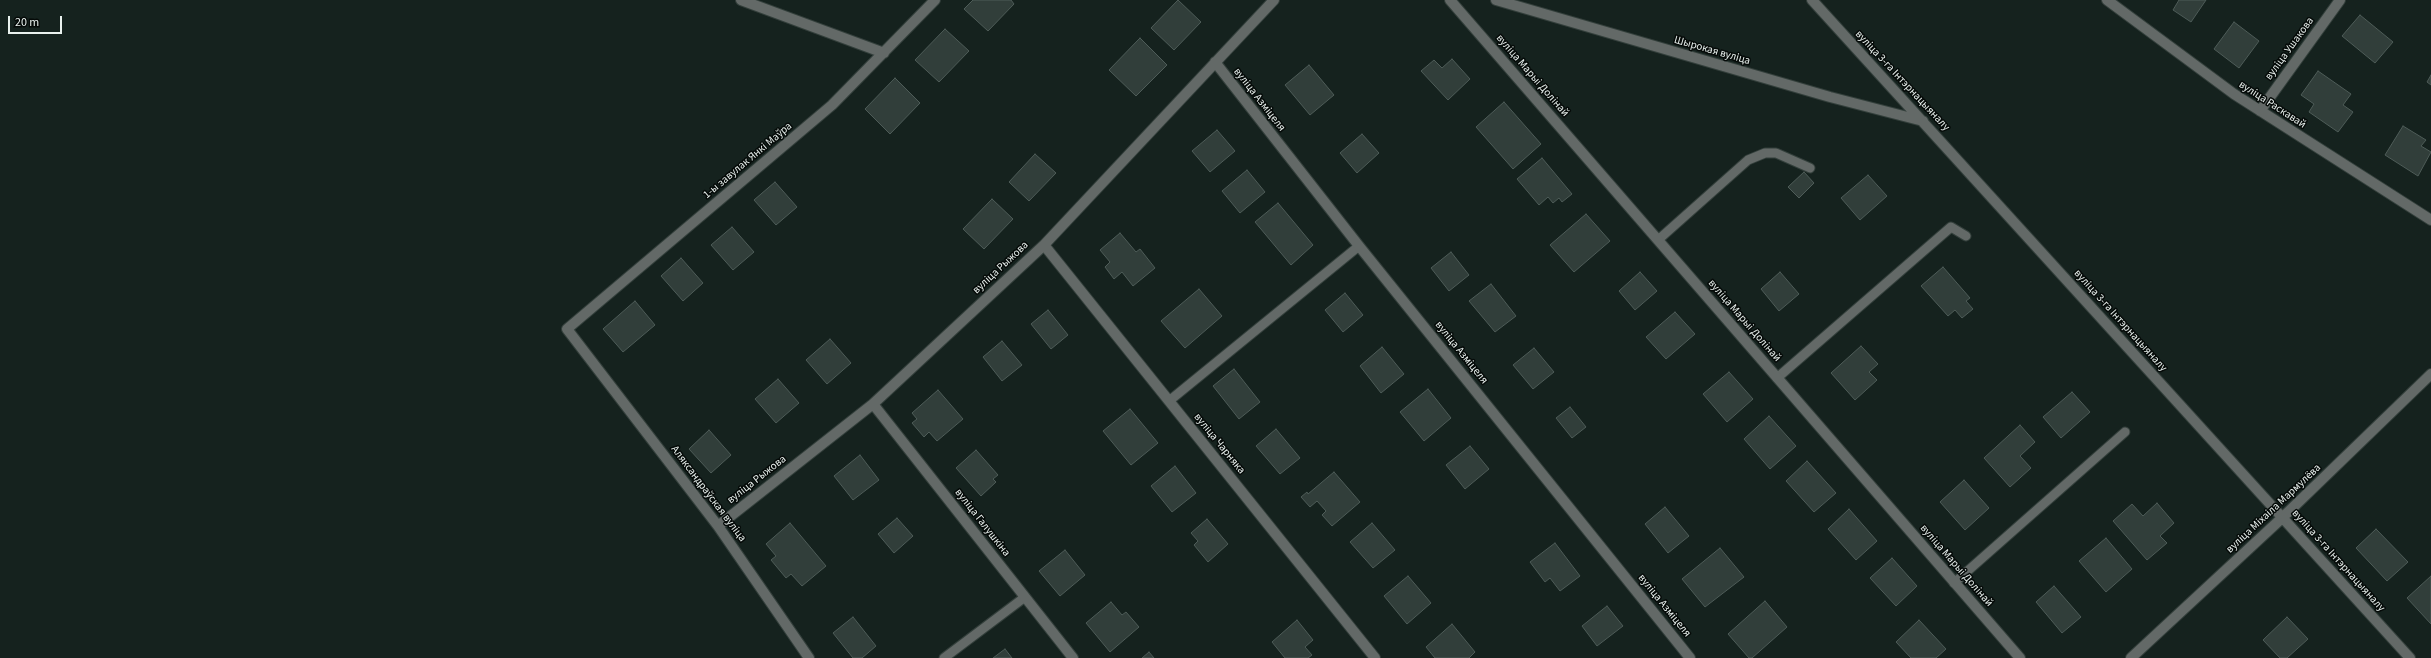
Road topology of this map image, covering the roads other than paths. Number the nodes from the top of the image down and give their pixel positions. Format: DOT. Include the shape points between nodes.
graph roads {
  1 [pos="741,0"];
  2 [pos="935,0"];
  3 [pos="1274,0"];
  4 [pos="1450,0"];
  5 [pos="1496,0"];
  6 [pos="1812,0"];
  7 [pos="2107,0"];
  8 [pos="2340,0"];
  9 [pos="884,53"];
  10 [pos="1215,62"];
  11 [pos="2260,111"];
  12 [pos="1923,121"];
  13 [pos="1810,168"];
  14 [pos="2431,220"];
  15 [pos="1966,236"];
  16 [pos="1658,240"];
  17 [pos="1044,245"];
  18 [pos="1359,246"];
  19 [pos="567,329"];
  20 [pos="2431,374"];
  21 [pos="1777,378"];
  22 [pos="1169,401"];
  23 [pos="873,404"];
  24 [pos="2125,432"];
  25 [pos="2282,518"];
  26 [pos="718,526"];
  27 [pos="1954,583"];
  28 [pos="1024,597"];
  29 [pos="809,658"];
  30 [pos="944,658"];
  31 [pos="1073,658"];
  32 [pos="1375,658"];
  33 [pos="1690,658"];
  34 [pos="2020,658"];
  35 [pos="2131,658"];
  36 [pos="2410,658"];
  1 -- 9 [label="street"];
  2 -- 9 [label="street, 1-ы завулак Янкі Маўра"];
  3 -- 10 [label="street, вуліца Рыжова"];
  4 -- 16 [label="street, вуліца Марыі Долінай"];
  5 -- 12 [label="street, Шырокая вуліца" via="1830,97"];
  6 -- 12 [label="street, вуліца 3-га Інтэрнацыяналу"];
  7 -- 11 [label="street, вуліца Раскавай"];
  8 -- 11 [label="street, вуліца Ушакова"];
  9 -- 19 [label="street, 1-ы завулак Янкі Маўра" via="832,105"];
  10 -- 17 [label="street, вуліца Рыжова"];
  10 -- 18 [label="street, вуліца Азміцеля"];
  11 -- 14 [label="street, вуліца Раскавай"];
  12 -- 25 [label="street, вуліца 3-га Інтэрнацыяналу"];
  13 -- 16 [label="lane" via="1776,153 1764,153 1748,160"];
  15 -- 21 [label="lane" via="1951,227"];
  16 -- 21 [label="street, вуліца Марыі Долінай"];
  17 -- 22 [label="street, вуліца Чарняка"];
  17 -- 23 [label="street, вуліца Рыжова"];
  18 -- 22 [label="lane"];
  18 -- 33 [label="street, вуліца Азміцеля"];
  19 -- 26 [label="street, Аляксандраўская вуліца"];
  20 -- 25 [label="street, вуліца Міхаіла Мармулёва"];
  21 -- 27 [label="street, вуліца Марыі Долінай"];
  22 -- 32 [label="street, вуліца Чарняка"];
  23 -- 26 [label="street, вуліца Рыжова"];
  23 -- 28 [label="street, вуліца Галушкіна"];
  24 -- 27 [label="lane"];
  25 -- 35 [label="street, вуліца Міхаіла Мармулёва"];
  25 -- 36 [label="street, вуліца 3-га Інтэрнацыяналу"];
  26 -- 29 [label="street, Аляксандраўская вуліца"];
  27 -- 34 [label="street, вуліца Марыі Долінай"];
  28 -- 30 [label="lane"];
  28 -- 31 [label="street, вуліца Галушкіна"];
}
